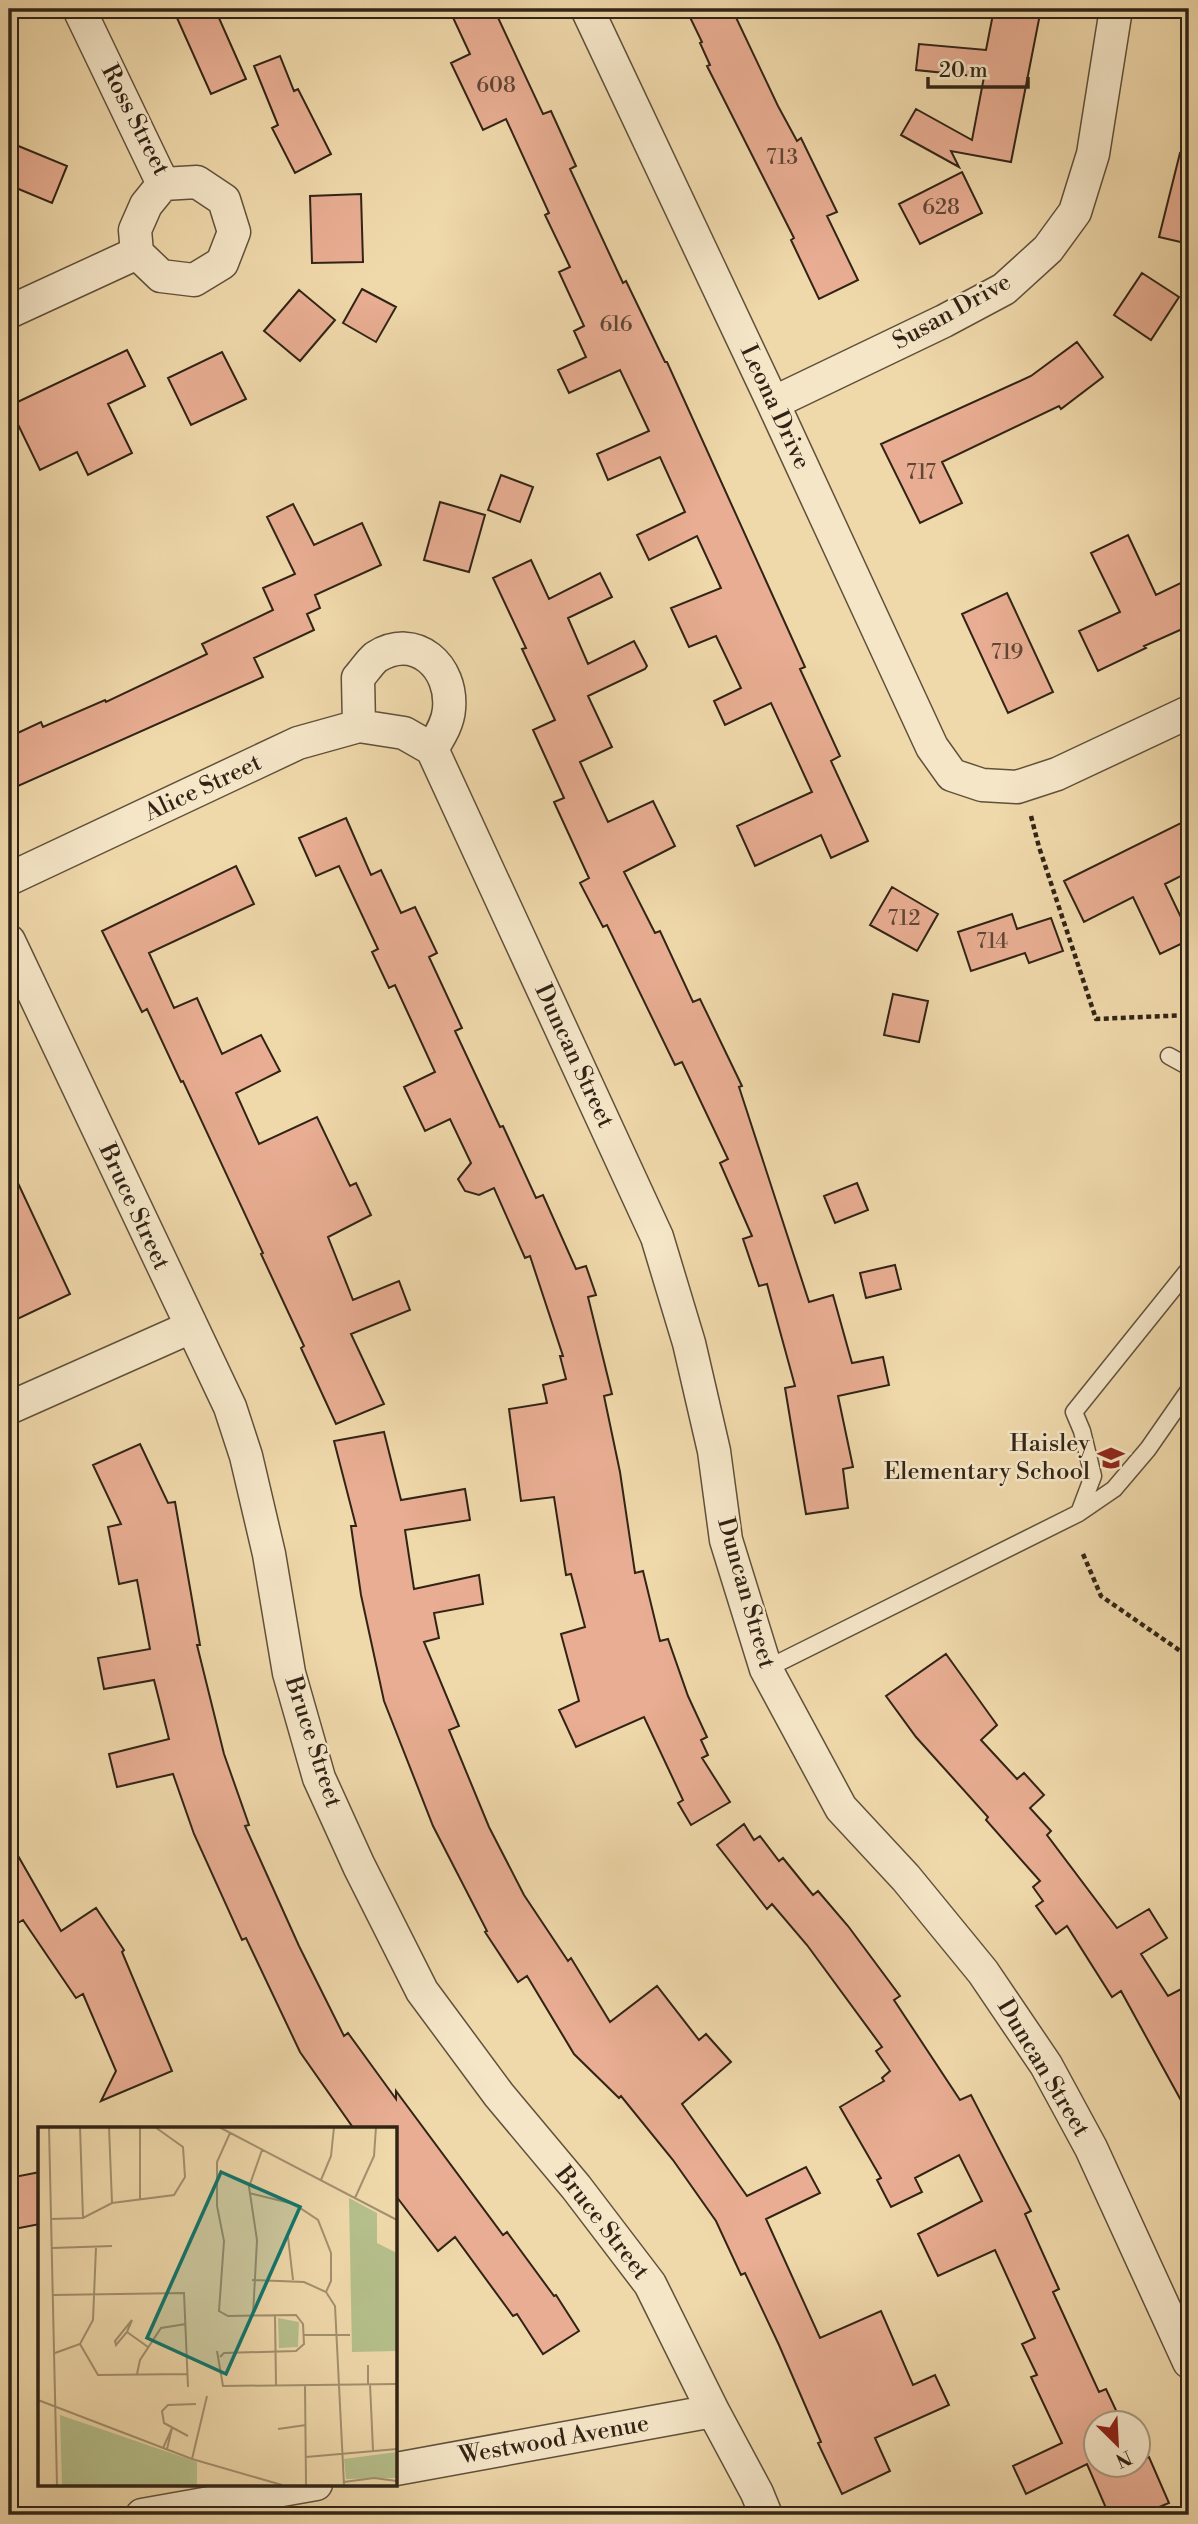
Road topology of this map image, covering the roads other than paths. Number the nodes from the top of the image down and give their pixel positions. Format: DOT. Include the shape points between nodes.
graph roads {
  1 [pos="79,9"];
  2 [pos="587,9"];
  3 [pos="1116,9"];
  4 [pos="163,184"];
  5 [pos="137,253"];
  6 [pos="9,312"];
  7 [pos="774,403"];
  8 [pos="1189,712"];
  9 [pos="359,726"];
  10 [pos="432,749"];
  11 [pos="9,879"];
  12 [pos="9,941"];
  13 [pos="1189,1047"];
  14 [pos="1189,1067"];
  15 [pos="1189,1269"];
  16 [pos="191,1327"];
  17 [pos="1189,1390"];
  18 [pos="9,1408"];
  19 [pos="1079,1513"];
  20 [pos="766,1669"];
  21 [pos="1189,2362"];
  22 [pos="713,2412"];
  23 [pos="397,2469"];
  24 [pos="305,2486"];
  25 [pos="142,2515"];
  26 [pos="766,2515"];
  1 -- 4 [label="street, Ross Street"];
  2 -- 7 [label="street, Leona Drive"];
  3 -- 7 [label="street, Susan Drive" via="1093,154 1075,212 1048,249 1004,289"];
  4 -- 5 [label="street" via="146,205 135,230"];
  4 -- 5 [label="street, Ross Street" via="197,181 224,200 234,232 222,263 194,280 160,276"];
  5 -- 6 [label="street"];
  7 -- 8 [label="street, Leona Drive" via="932,747 952,775 982,785 1017,787 1057,774"];
  9 -- 10 [label="street, Alice Street" via="404,733"];
  9 -- 10 [label="street" via="358,678 376,658 399,649 422,652 440,667 449,709"];
  9 -- 11 [label="street, Alice Street" via="298,744"];
  10 -- 20 [label="street, Duncan Street" via="657,1237 689,1343 714,1451 726,1540"];
  12 -- 16 [label="street, Bruce Street"];
  13 -- 14 [label="lane" via="1169,1056"];
  15 -- 19 [label="lane" via="1074,1412 1093,1476"];
  16 -- 18 [label="street"];
  16 -- 22 [label="street, Bruce Street" via="230,1407 246,1456 269,1554 289,1673 319,1778 359,1866 422,1991 650,2284"];
  17 -- 19 [label="lane" via="1149,1449 1114,1489"];
  19 -- 20 [label="lane"];
  20 -- 21 [label="street, Duncan Street" via="841,1808 983,1972 1046,2065 1091,2148"];
  22 -- 23 [label="street, Westwood Avenue"];
  22 -- 26 [label="street, Bruce Street"];
  24 -- 25 [label="street"];
}
